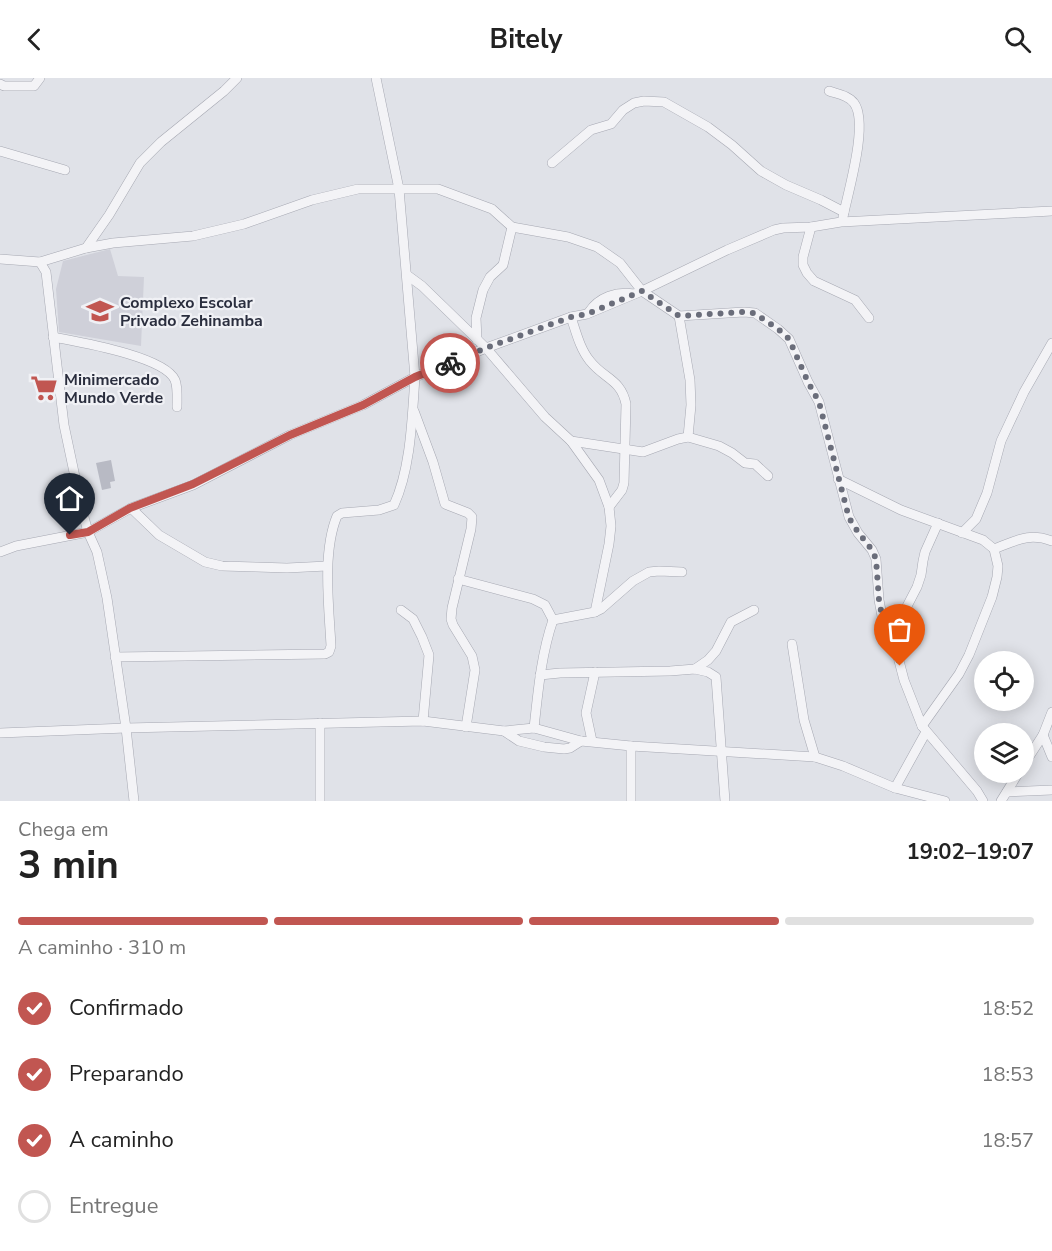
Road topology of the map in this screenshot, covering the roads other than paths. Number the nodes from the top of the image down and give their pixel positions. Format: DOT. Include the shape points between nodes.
graph roads {
  1 [pos="40,78"];
  2 [pos="237,78"];
  3 [pos="376,78"];
  4 [pos="0,84"];
  5 [pos="829,91"];
  6 [pos="0,151"];
  7 [pos="552,163"];
  8 [pos="65,170"];
  9 [pos="399,189"];
  10 [pos="1052,211"];
  11 [pos="843,217"];
  12 [pos="512,227"];
  13 [pos="811,227"];
  14 [pos="86,248"];
  15 [pos="0,259"];
  16 [pos="40,262"];
  17 [pos="407,275"];
  18 [pos="638,292"];
  19 [pos="679,316"];
  20 [pos="571,317"];
  21 [pos="476,318"];
  22 [pos="869,318"];
  23 [pos="467,330"];
  24 [pos="53,337"];
  25 [pos="477,340"];
  26 [pos="1052,343"];
  27 [pos="486,348"];
  28 [pos="415,377"];
  29 [pos="177,407"];
  30 [pos="413,407"];
  31 [pos="688,437"];
  32 [pos="571,441"];
  33 [pos="624,450"];
  34 [pos="768,476"];
  35 [pos="838,479"];
  36 [pos="609,507"];
  37 [pos="130,508"];
  38 [pos="976,519"];
  39 [pos="938,523"];
  40 [pos="88,532"];
  41 [pos="962,533"];
  42 [pos="983,540"];
  43 [pos="1052,541"];
  44 [pos="994,549"];
  45 [pos="0,552"];
  46 [pos="327,566"];
  47 [pos="682,572"];
  48 [pos="458,579"];
  49 [pos="401,610"];
  50 [pos="754,610"];
  51 [pos="595,612"];
  52 [pos="553,620"];
  53 [pos="891,637"];
  54 [pos="792,644"];
  55 [pos="115,657"];
  56 [pos="695,669"];
  57 [pos="595,672"];
  58 [pos="540,675"];
  59 [pos="1052,712"];
  60 [pos="423,721"];
  61 [pos="320,723"];
  62 [pos="466,727"];
  63 [pos="126,728"];
  64 [pos="534,728"];
  65 [pos="924,729"];
  66 [pos="504,731"];
  67 [pos="0,733"];
  68 [pos="1043,735"];
  69 [pos="581,741"];
  70 [pos="592,741"];
  71 [pos="631,746"];
  72 [pos="1034,749"];
  73 [pos="721,751"];
  74 [pos="815,757"];
  75 [pos="1052,757"];
  76 [pos="1012,783"];
  77 [pos="895,788"];
  78 [pos="1052,790"];
  79 [pos="1003,799"];
  80 [pos="134,801"];
  81 [pos="320,801"];
  82 [pos="631,801"];
  83 [pos="725,801"];
  84 [pos="945,801"];
  85 [pos="983,801"];
  1 -- 4 [label="street" via="34,86"];
  2 -- 14 [label="street" via="140,163"];
  3 -- 9 [label="street"];
  5 -- 11 [label="street" via="854,103 860,127"];
  6 -- 8 [label="street"];
  7 -- 11 [label="street" via="591,130 611,124 634,103 664,102 708,127 761,171 821,200"];
  9 -- 12 [label="street" via="438,189 492,209"];
  9 -- 14 [label="street" via="358,189 193,236"];
  9 -- 17 [label="street"];
  10 -- 11 [label="street"];
  11 -- 13 [label="street"];
  12 -- 18 [label="street" via="568,237 597,248 620,263"];
  12 -- 21 [label="street" via="503,265 486,283"];
  13 -- 18 [label="street" via="774,230"];
  13 -- 22 [label="street" via="803,257 807,273 814,281 855,300"];
  14 -- 16 [label="street"];
  15 -- 16 [label="street"];
  16 -- 24 [label="street" via="46,272"];
  17 -- 23 [label="street"];
  17 -- 28 [label="street"];
  18 -- 19 [label="street"];
  18 -- 20 [label="street" via="621,292 600,300 587,314"];
  19 -- 31 [label="street" via="690,380"];
  19 -- 35 [label="street" via="754,313 789,339 819,402"];
  20 -- 27 [label="street"];
  20 -- 33 [label="street" via="584,353 618,385 624,396"];
  21 -- 23 [label="street"];
  21 -- 25 [label="street"];
  23 -- 25 [label="street"];
  24 -- 29 [label="street" via="105,347 164,369 174,379"];
  24 -- 40 [label="street" via="64,425"];
  25 -- 27 [label="street"];
  26 -- 38 [label="street" via="1001,441"];
  27 -- 28 [label="street"];
  27 -- 32 [label="street" via="544,417"];
  28 -- 30 [label="street"];
  28 -- 37 [label="street" via="193,484"];
  30 -- 46 [label="street" via="406,465 394,506 337,516"];
  30 -- 48 [label="street" via="445,504 472,518"];
  31 -- 33 [label="street" via="643,452"];
  31 -- 34 [label="street" via="719,446 745,463 755,464"];
  32 -- 33 [label="street"];
  32 -- 36 [label="street" via="599,480"];
  33 -- 36 [label="street" via="624,483"];
  35 -- 39 [label="street" via="901,510"];
  35 -- 53 [label="street" via="849,518 876,559 882,616"];
  36 -- 51 [label="street" via="609,544"];
  37 -- 40 [label="street"];
  37 -- 46 [label="street" via="159,535 205,562 222,566"];
  38 -- 41 [label="street"];
  38 -- 42 [label="street"];
  39 -- 41 [label="street"];
  39 -- 53 [label="street" via="922,561 917,587"];
  40 -- 45 [label="street"];
  40 -- 55 [label="street" via="97,552 107,598"];
  41 -- 42 [label="street"];
  42 -- 44 [label="street"];
  43 -- 44 [label="street" via="1023,537"];
  44 -- 65 [label="street" via="998,577 992,597 959,674"];
  46 -- 55 [label="street" via="331,646 325,654"];
  47 -- 51 [label="street" via="650,572"];
  48 -- 52 [label="street" via="533,599 544,605"];
  48 -- 62 [label="street" via="451,619 472,656 475,670"];
  49 -- 60 [label="street" via="412,619 429,655"];
  50 -- 56 [label="street" via="731,622 716,651"];
  51 -- 52 [label="street"];
  52 -- 58 [label="street"];
  53 -- 65 [label="street"];
  54 -- 74 [label="street" via="804,720"];
  55 -- 63 [label="street"];
  56 -- 57 [label="street"];
  56 -- 73 [label="street" via="716,677"];
  57 -- 58 [label="street"];
  57 -- 70 [label="street" via="586,713"];
  58 -- 64 [label="street"];
  59 -- 68 [label="street"];
  60 -- 61 [label="street"];
  60 -- 62 [label="street"];
  61 -- 63 [label="street"];
  61 -- 81 [label="street"];
  62 -- 66 [label="street"];
  63 -- 67 [label="street"];
  63 -- 80 [label="street"];
  64 -- 66 [label="street"];
  64 -- 69 [label="street"];
  65 -- 77 [label="street"];
  65 -- 85 [label="street"];
  66 -- 69 [label="street" via="519,741 544,747 564,749"];
  68 -- 72 [label="street"];
  68 -- 75 [label="street"];
  69 -- 70 [label="street"];
  70 -- 71 [label="street"];
  71 -- 73 [label="street"];
  71 -- 82 [label="street"];
  73 -- 74 [label="street"];
  73 -- 83 [label="street"];
  74 -- 77 [label="street"];
  76 -- 79 [label="street"];
  77 -- 84 [label="street"];
  78 -- 79 [label="street"];
}
